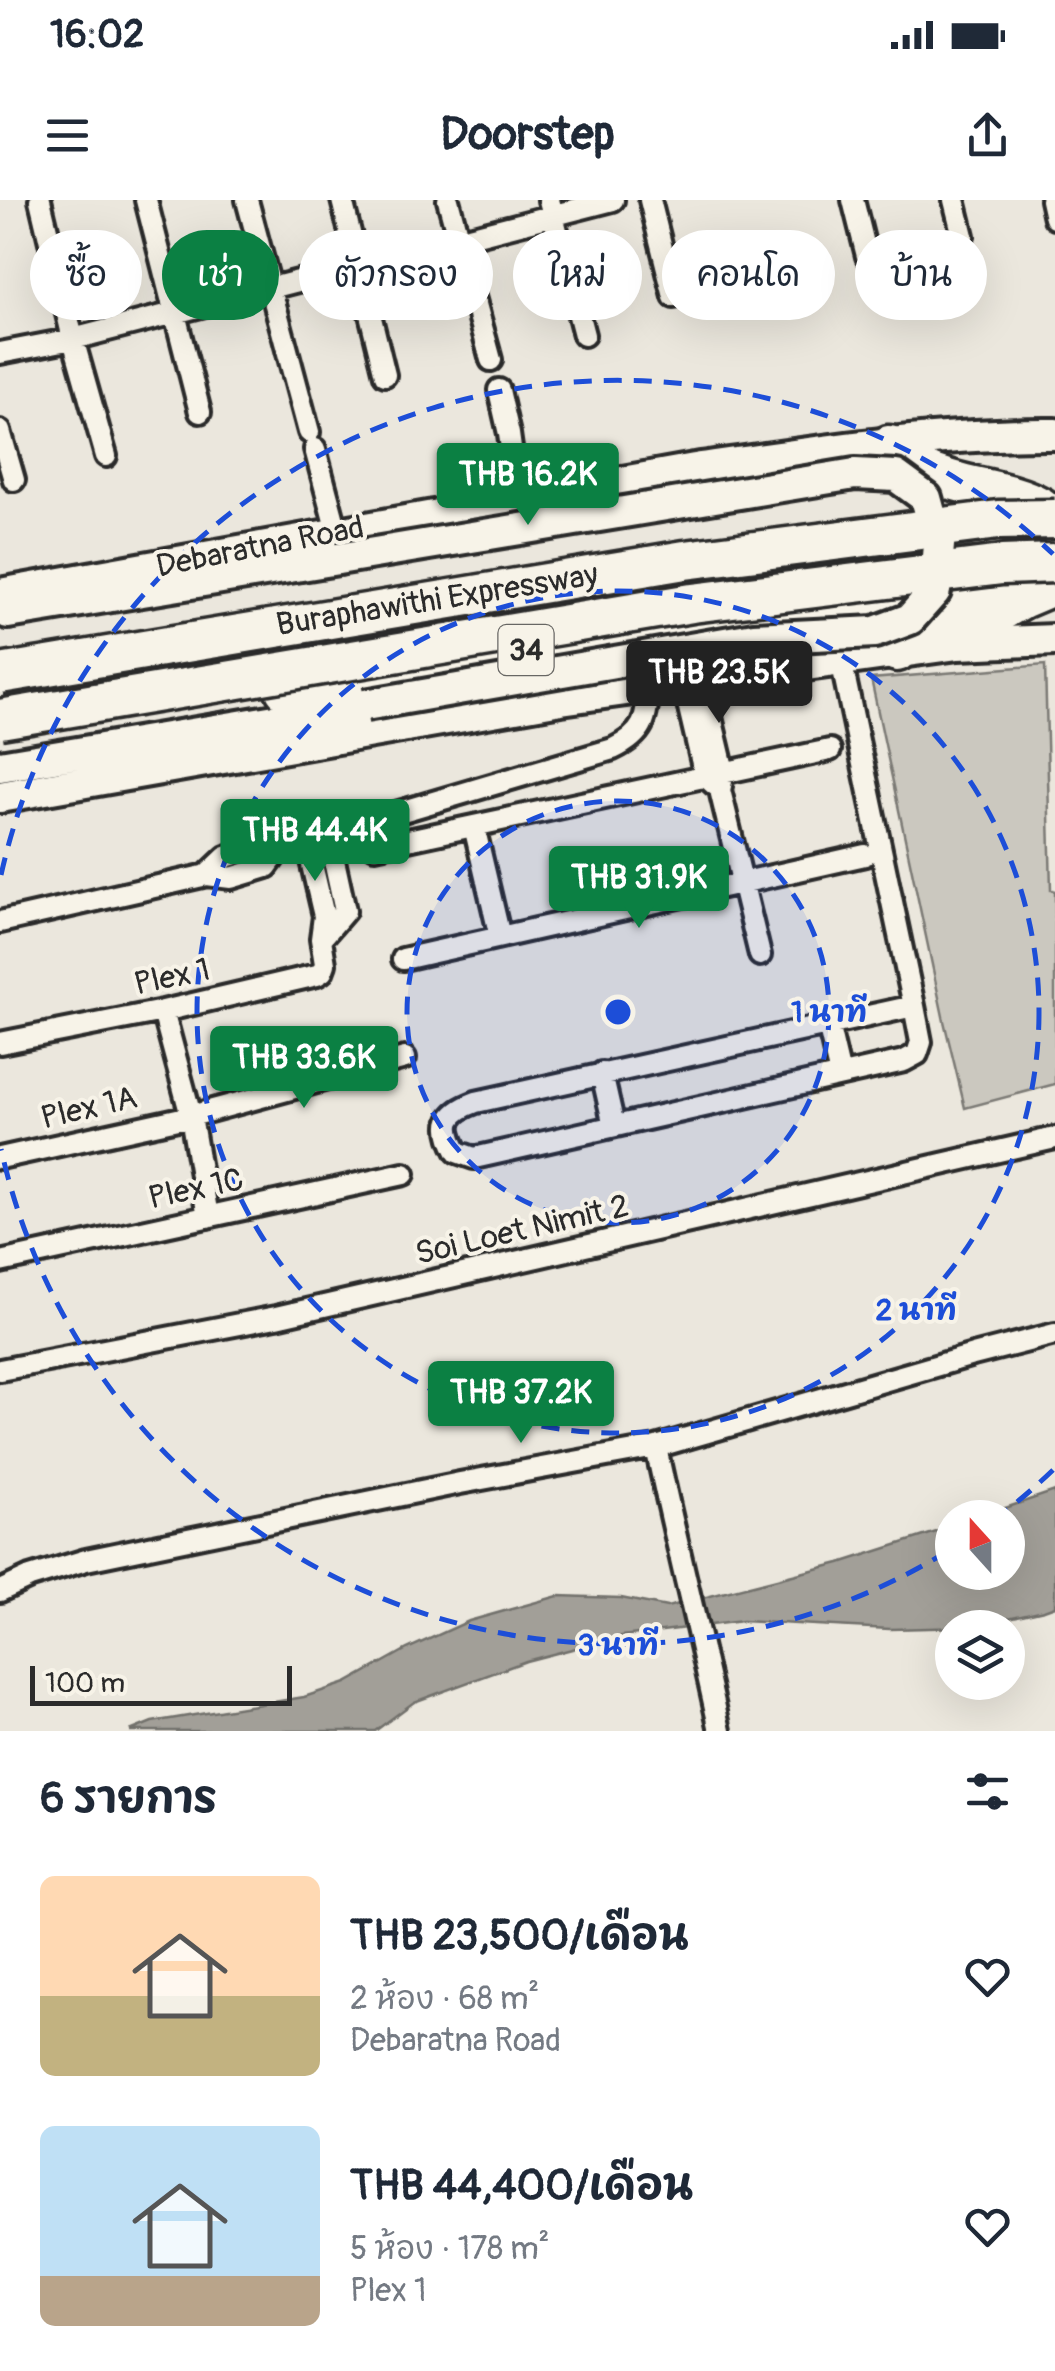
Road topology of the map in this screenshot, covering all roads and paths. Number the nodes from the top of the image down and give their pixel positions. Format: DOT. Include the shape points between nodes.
graph roads {
  1 [pos="40,200"];
  2 [pos="146,200"];
  3 [pos="247,200"];
  4 [pos="342,200"];
  5 [pos="448,200"];
  6 [pos="613,200"];
  7 [pos="650,200"];
  8 [pos="854,200"];
  9 [pos="954,200"];
  10 [pos="1050,200"];
  11 [pos="552,208"];
  12 [pos="1055,218"];
  13 [pos="255,230"];
  14 [pos="350,230"];
  15 [pos="456,230"];
  16 [pos="487,230"];
  17 [pos="861,230"];
  18 [pos="961,230"];
  19 [pos="662,248"];
  20 [pos="162,260"];
  21 [pos="162,316"];
  22 [pos="178,320"];
  23 [pos="279,320"];
  24 [pos="372,320"];
  25 [pos="480,320"];
  26 [pos="584,335"];
  27 [pos="72,339"];
  28 [pos="0,352"];
  29 [pos="491,360"];
  30 [pos="385,375"];
  31 [pos="499,390"];
  32 [pos="200,412"];
  33 [pos="0,431"];
  34 [pos="1055,434"];
  35 [pos="889,445"];
  36 [pos="106,456"];
  37 [pos="14,480"];
  38 [pos="518,499"];
  39 [pos="1050,511"];
  40 [pos="338,546"];
  41 [pos="1055,547"];
  42 [pos="1055,563"];
  43 [pos="1055,585"];
  44 [pos="0,594"];
  45 [pos="0,614"];
  46 [pos="1055,640"];
  47 [pos="897,652"];
  48 [pos="841,660"];
  49 [pos="0,664"];
  50 [pos="0,674"];
  51 [pos="693,680"];
  52 [pos="648,687"];
  53 [pos="0,702"];
  54 [pos="0,720"];
  55 [pos="0,736"];
  56 [pos="830,750"];
  57 [pos="0,766"];
  58 [pos="716,779"];
  59 [pos="0,797"];
  60 [pos="474,826"];
  61 [pos="328,834"];
  62 [pos="306,839"];
  63 [pos="375,847"];
  64 [pos="864,855"];
  65 [pos="744,882"];
  66 [pos="0,922"];
  67 [pos="500,937"];
  68 [pos="321,939"];
  69 [pos="760,955"];
  70 [pos="403,960"];
  71 [pos="914,1006"];
  72 [pos="163,1011"];
  73 [pos="828,1024"];
  74 [pos="0,1042"];
  75 [pos="405,1058"];
  76 [pos="602,1073"];
  77 [pos="840,1075"];
  78 [pos="191,1116"];
  79 [pos="614,1126"];
  80 [pos="1055,1138"];
  81 [pos="0,1158"];
  82 [pos="404,1174"];
  83 [pos="208,1216"];
  84 [pos="0,1262"];
  85 [pos="1055,1334"];
  86 [pos="0,1370"];
  87 [pos="656,1447"];
  88 [pos="0,1591"];
  89 [pos="720,1731"];
  1 -- 27 [label="street"];
  2 -- 20 [label="street"];
  3 -- 13 [label="street"];
  4 -- 14 [label="street"];
  5 -- 15 [label="street"];
  6 -- 11 [label="street"];
  7 -- 19 [label="street"];
  8 -- 17 [label="street"];
  9 -- 18 [label="street"];
  10 -- 12 [label="street"];
  11 -- 16 [label="street"];
  11 -- 26 [label="street"];
  21 -- 27 [label="street"];
  22 -- 32 [label="street"];
  23 -- 40 [label="street"];
  24 -- 30 [label="street"];
  25 -- 29 [label="street"];
  27 -- 28 [label="street"];
  27 -- 36 [label="street"];
  31 -- 38 [label="street"];
  33 -- 37 [label="street"];
  34 -- 35 [label="main road, Debaratna Road"];
  35 -- 38 [label="main road, Debaratna Road" via="695,468"];
  35 -- 39 [label="highway" via="928,472"];
  38 -- 40 [label="main road, Debaratna Road"];
  39 -- 49 [label="highway, 34" via="998,508 684,550"];
  39 -- 50 [label="highway, Buraphawithi Expressway, bridge" via="686,560"];
  40 -- 44 [label="main road, Debaratna Road"];
  40 -- 45 [label="main road"];
  40 -- 57 [label="main road, bridge" via="855,474 896,476 926,498 940,544 935,591 910,619 875,632 754,638"];
  41 -- 53 [label="highway, Buraphawithi Expressway" via="690,586"];
  42 -- 54 [label="highway, bridge" via="692,603"];
  43 -- 47 [label="highway" via="984,622 911,638"];
  43 -- 55 [label="highway, 34" via="696,622"];
  46 -- 47 [label="main road, 34"];
  47 -- 48 [label="main road, 34"];
  48 -- 51 [label="main road, 34"];
  48 -- 71 [label="street"];
  51 -- 52 [label="main road, 34"];
  51 -- 58 [label="street"];
  52 -- 59 [label="main road, 34"];
  52 -- 61 [label="street" via="642,726 613,749"];
  56 -- 58 [label="street"];
  58 -- 60 [label="street"];
  58 -- 65 [label="street"];
  60 -- 63 [label="street"];
  60 -- 67 [label="street"];
  61 -- 62 [label="street"];
  61 -- 68 [label="street" via="345,911"];
  62 -- 66 [label="street" via="282,846 267,867 249,861 231,878 207,875"];
  62 -- 68 [label="street" via="324,916"];
  64 -- 65 [label="street"];
  65 -- 67 [label="street"];
  65 -- 69 [label="street"];
  67 -- 70 [label="street"];
  68 -- 72 [label="street, Plex 1" via="325,964 317,975"];
  71 -- 73 [label="street"];
  71 -- 77 [label="street" via="917,1054"];
  72 -- 74 [label="street, Plex 1"];
  72 -- 78 [label="street"];
  73 -- 76 [label="street"];
  73 -- 77 [label="street"];
  75 -- 78 [label="street, Plex 1A"];
  76 -- 79 [label="street"];
  76 -- 79 [label="street" via="458,1109 448,1122 449,1137 457,1152 474,1158"];
  77 -- 79 [label="street"];
  78 -- 81 [label="street, Plex 1A"];
  78 -- 83 [label="street"];
  80 -- 86 [label="street, Soi Loet Nimit 2" via="276,1317"];
  82 -- 83 [label="street, Plex 1C"];
  83 -- 84 [label="street, Plex 1C"];
  85 -- 87 [label="street"];
  87 -- 88 [label="street" via="86,1560"];
  87 -- 89 [label="street"];
}
